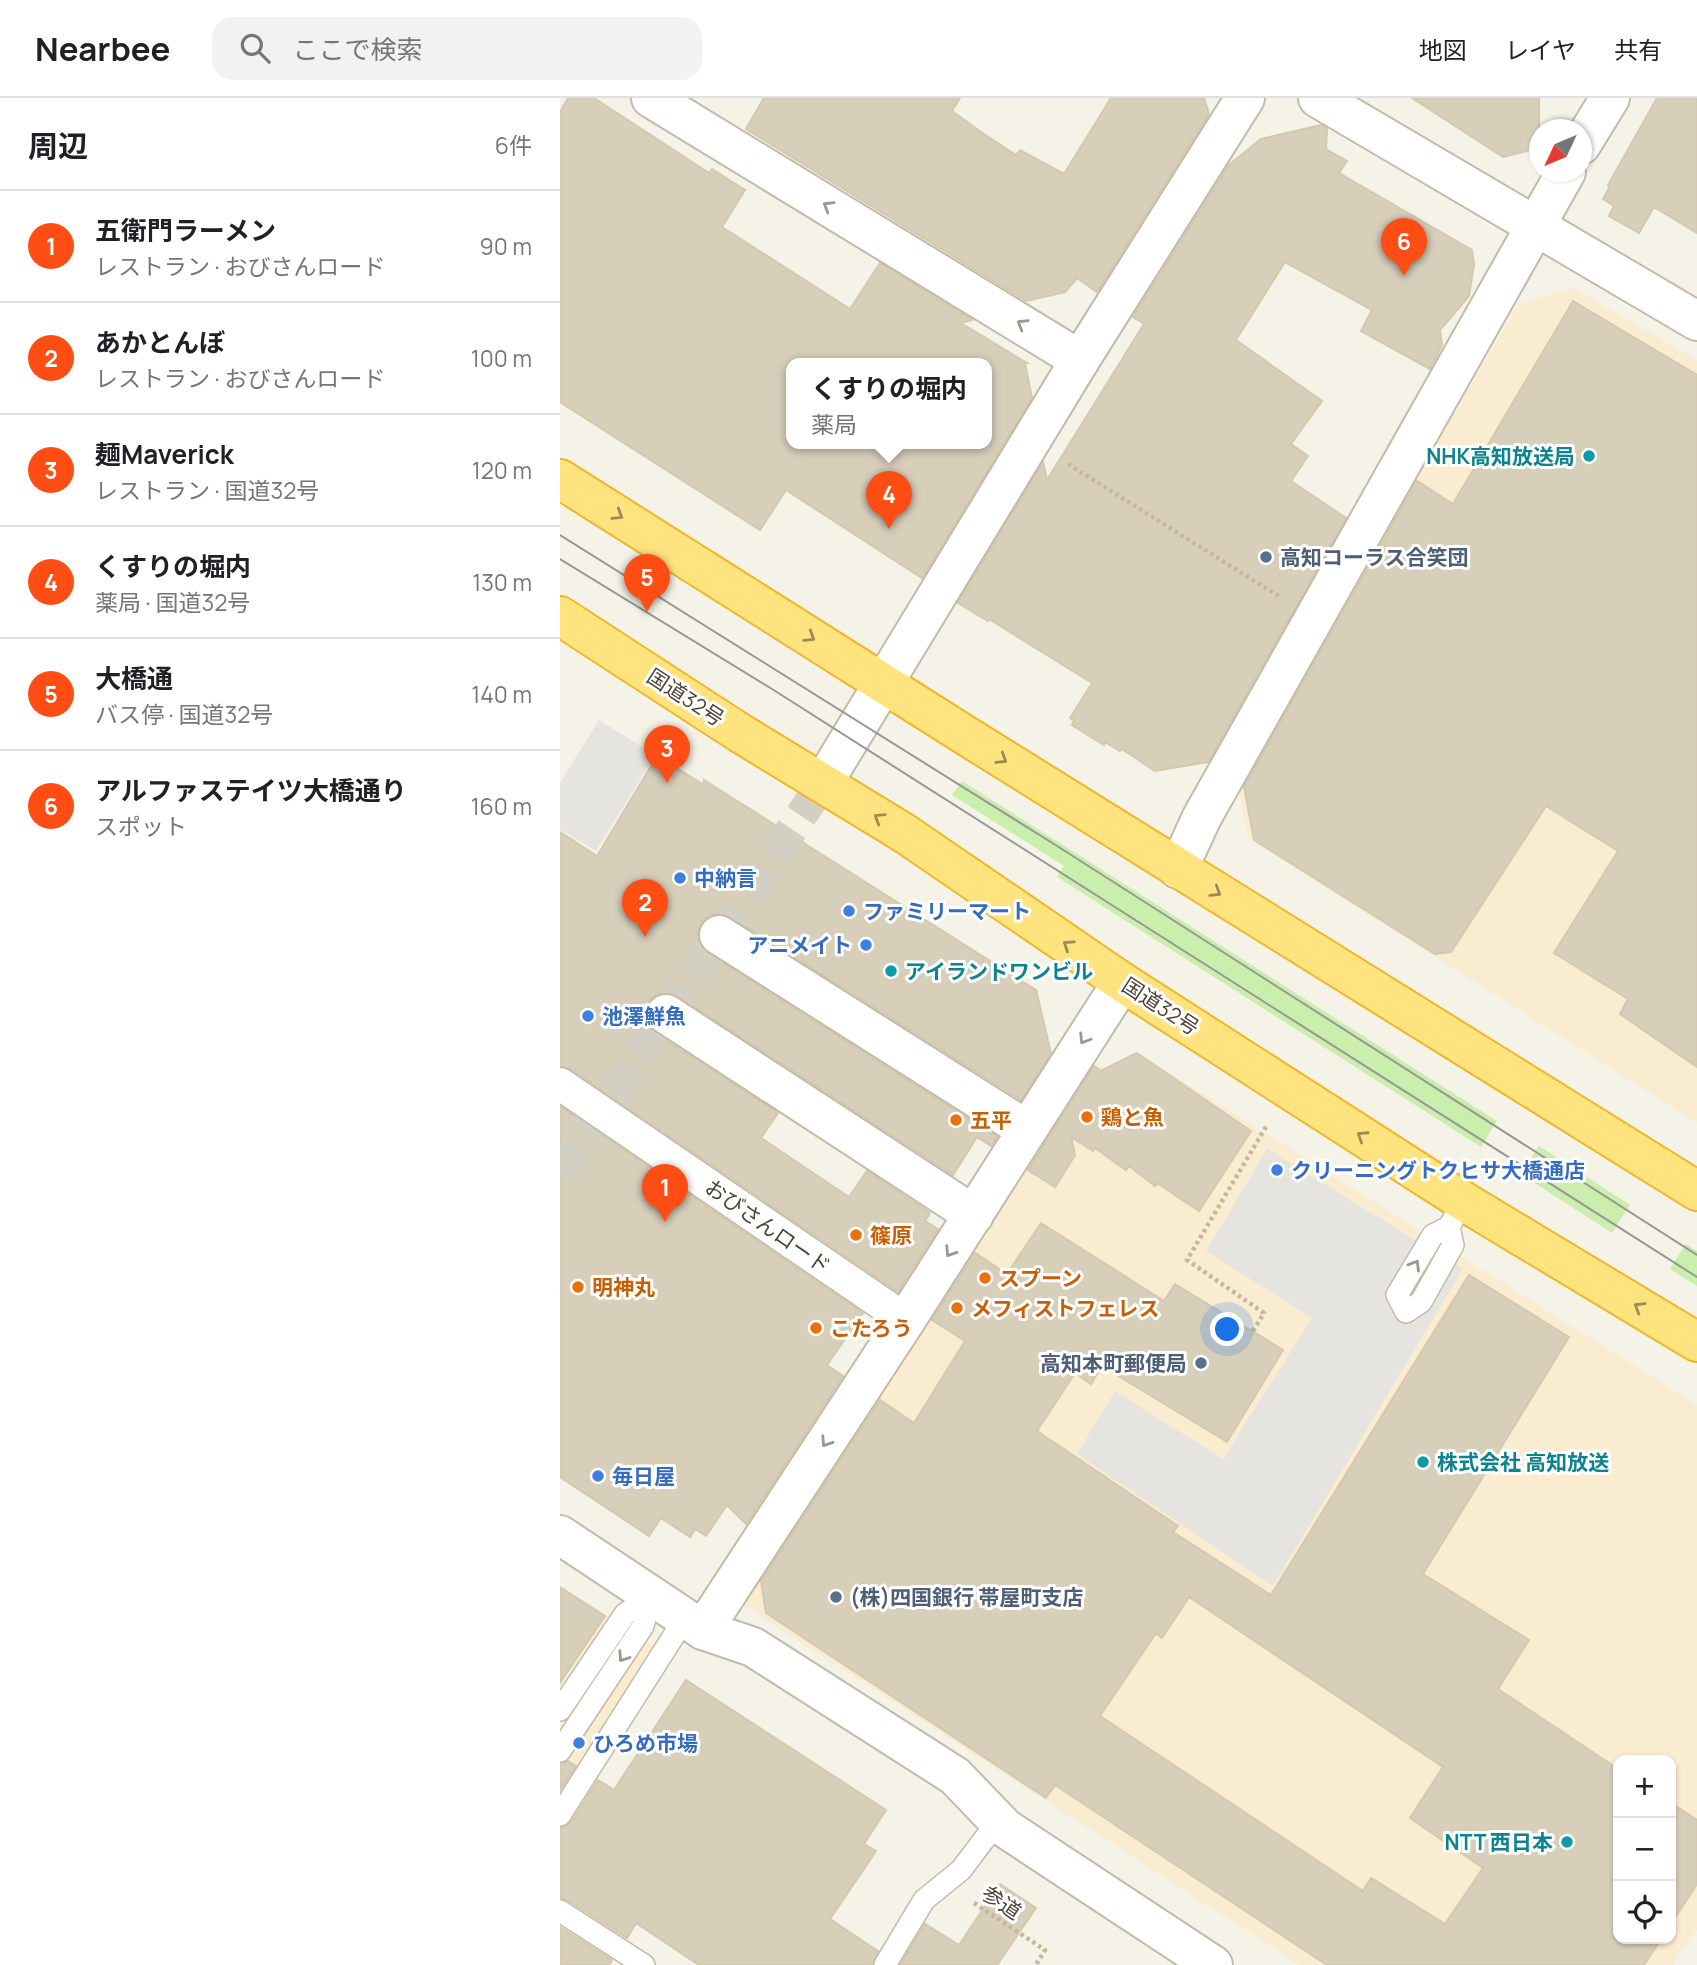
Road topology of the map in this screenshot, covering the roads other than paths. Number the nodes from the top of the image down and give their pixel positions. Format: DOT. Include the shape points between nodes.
graph roads {
  1 [pos="651,98"];
  2 [pos="1245,98"];
  3 [pos="1318,98"];
  4 [pos="1609,98"];
  5 [pos="1592,127"];
  6 [pos="1560,182"];
  7 [pos="1534,225"];
  8 [pos="1697,321"];
  9 [pos="1080,360"];
  10 [pos="560,479"];
  11 [pos="560,616"];
  12 [pos="884,684"];
  13 [pos="823,783"];
  14 [pos="1178,869"];
  15 [pos="719,935"];
  16 [pos="1122,982"];
  17 [pos="666,1014"];
  18 [pos="560,1084"];
  19 [pos="1027,1130"];
  20 [pos="1697,1191"];
  21 [pos="974,1215"];
  22 [pos="906,1320"];
  23 [pos="1697,1342"];
  24 [pos="560,1535"];
  25 [pos="651,1595"];
  26 [pos="694,1624"];
  27 [pos="560,1710"];
  28 [pos="560,1751"];
  29 [pos="560,1815"];
  30 [pos="998,1821"];
  31 [pos="560,1912"];
  32 [pos="639,1964"];
  33 [pos="885,1965"];
  34 [pos="1213,1965"];
  9 -- 1 [label="street, one-way"];
  2 -- 9 [label="street"];
  3 -- 7 [label="street"];
  4 -- 5 [label="street"];
  6 -- 7 [label="street"];
  7 -- 8 [label="street"];
  7 -- 14 [label="street" via="1202,817"];
  9 -- 12 [label="street"];
  10 -- 12 [label="highway, one-way"];
  11 -- 13 [label="highway, 国道32号"];
  12 -- 13 [label="street"];
  12 -- 14 [label="highway, one-way"];
  16 -- 13 [label="highway, 国道32号, one-way"];
  14 -- 20 [label="highway, one-way"];
  15 -- 19 [label="street"];
  16 -- 19 [label="street, one-way"];
  23 -- 16 [label="highway, 国道32号, one-way" via="1456,1214"];
  17 -- 21 [label="street"];
  18 -- 22 [label="street, おびさんロード"];
  19 -- 21 [label="street"];
  21 -- 22 [label="street, one-way"];
  22 -- 26 [label="street, one-way"];
  24 -- 25 [label="street"];
  25 -- 26 [label="street"];
  25 -- 27 [label="lane" via="625,1614"];
  25 -- 28 [label="lane, one-way" via="643,1626"];
  26 -- 29 [label="lane"];
  26 -- 30 [label="street" via="753,1647 955,1776"];
  30 -- 33 [label="lane" via="956,1876 924,1900"];
  30 -- 34 [label="street"];
  31 -- 32 [label="lane"];
}
